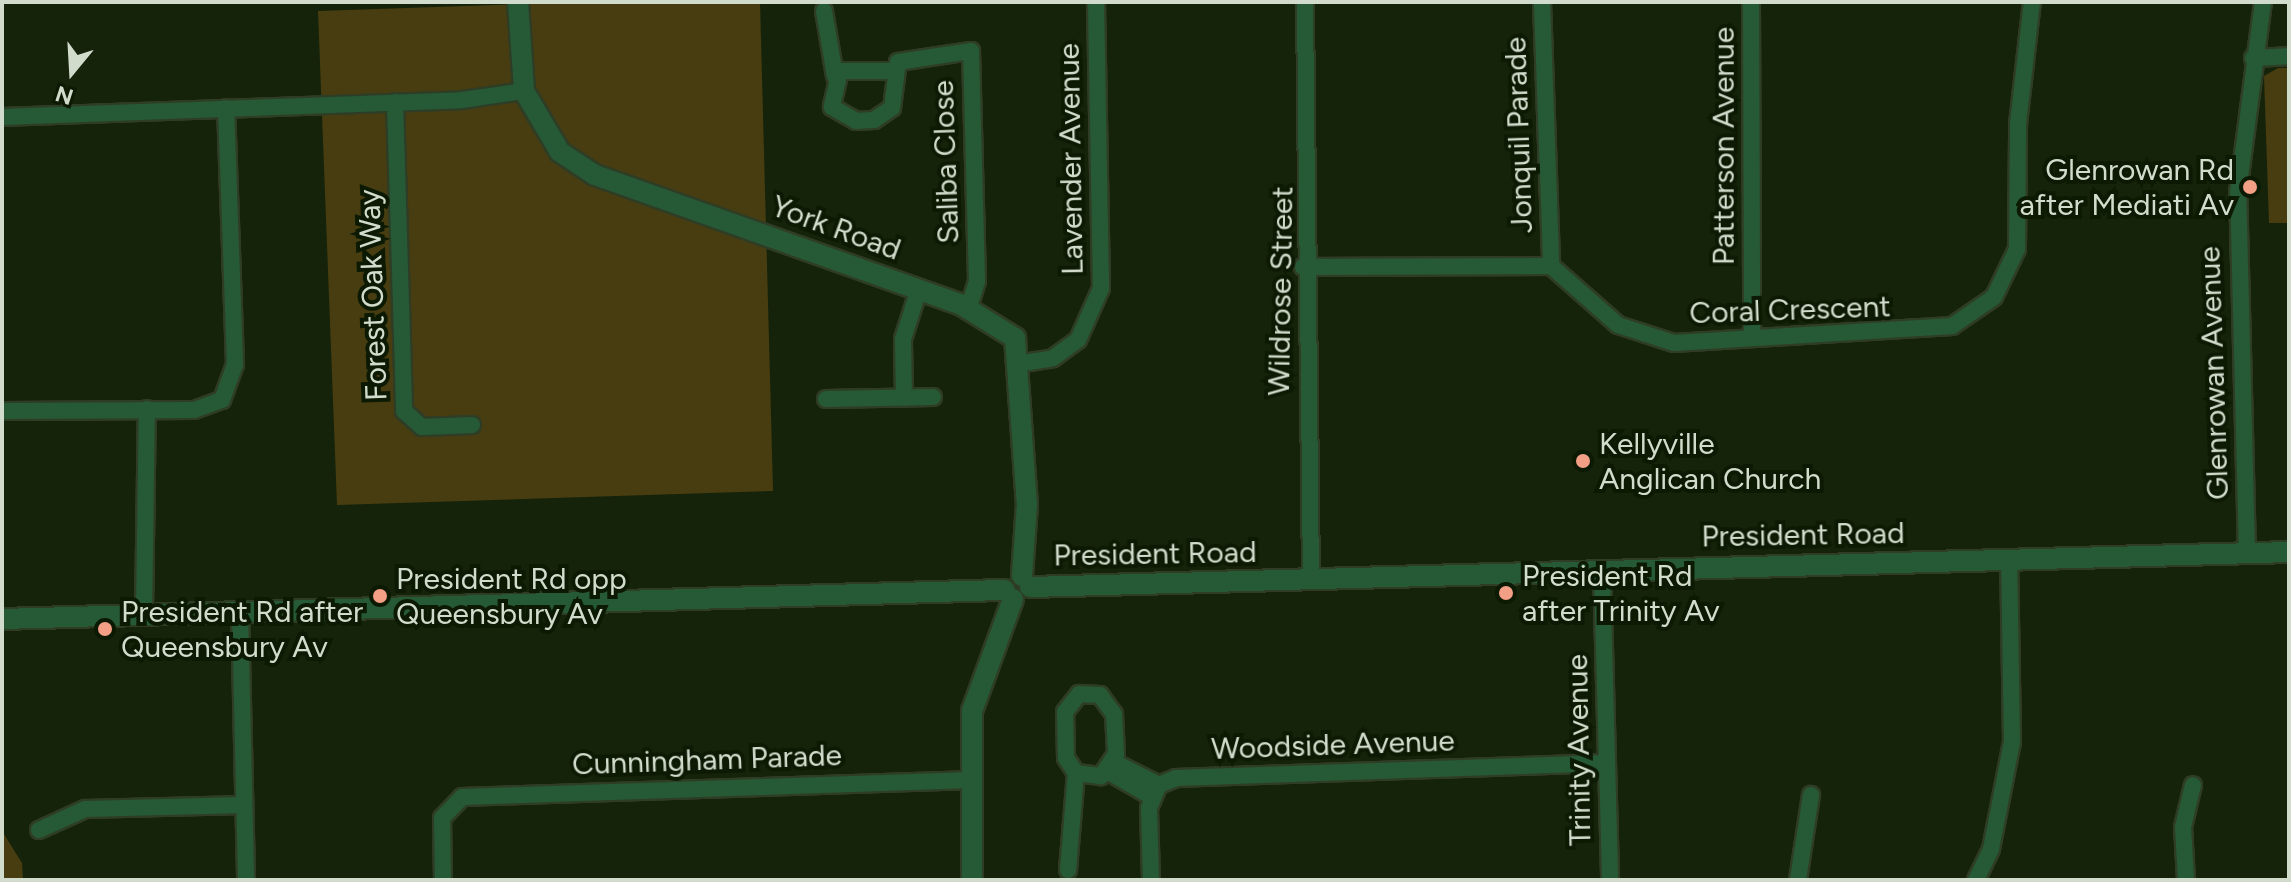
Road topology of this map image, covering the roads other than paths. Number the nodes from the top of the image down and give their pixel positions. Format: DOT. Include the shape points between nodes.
graph roads {
  1 [pos="518,2"];
  2 [pos="1305,2"];
  3 [pos="1542,2"];
  4 [pos="1751,2"];
  5 [pos="2032,2"];
  6 [pos="2263,2"];
  7 [pos="1096,6"];
  8 [pos="824,11"];
  9 [pos="2289,56"];
  10 [pos="2253,58"];
  11 [pos="893,71"];
  12 [pos="835,76"];
  13 [pos="524,91"];
  14 [pos="395,102"];
  15 [pos="226,108"];
  16 [pos="2,117"];
  17 [pos="1551,266"];
  18 [pos="1303,267"];
  19 [pos="919,289"];
  20 [pos="969,308"];
  21 [pos="1752,338"];
  22 [pos="1023,363"];
  23 [pos="933,397"];
  24 [pos="904,398"];
  25 [pos="826,399"];
  26 [pos="147,409"];
  27 [pos="2,411"];
  28 [pos="472,425"];
  29 [pos="2289,552"];
  30 [pos="2247,553"];
  31 [pos="2009,560"];
  32 [pos="1602,570"];
  33 [pos="1311,580"];
  34 [pos="1026,581"];
  35 [pos="1009,595"];
  36 [pos="240,612"];
  37 [pos="144,615"];
  38 [pos="2,619"];
  39 [pos="1607,763"];
  40 [pos="1111,767"];
  41 [pos="1076,773"];
  42 [pos="970,780"];
  43 [pos="2193,785"];
  44 [pos="1156,791"];
  45 [pos="1811,795"];
  46 [pos="244,805"];
  47 [pos="39,830"];
  48 [pos="1068,870"];
  49 [pos="246,880"];
  50 [pos="443,880"];
  51 [pos="972,880"];
  52 [pos="1151,880"];
  53 [pos="1610,880"];
  54 [pos="1798,880"];
  55 [pos="1976,880"];
  56 [pos="2186,880"];
  1 -- 13 [label="street, York Road"];
  2 -- 18 [label="street, Wildrose Street" via="1311,187"];
  3 -- 17 [label="street, Jonquil Parade"];
  4 -- 21 [label="street, Patterson Avenue"];
  5 -- 21 [label="street, Coral Crescent" via="2018,124 2017,249 1994,297 1937,331"];
  6 -- 10 [label="street, Glenrowan Avenue"];
  7 -- 22 [label="street, Lavender Avenue" via="1101,288 1078,340 1053,358"];
  8 -- 12 [label="street, Saliba Close"];
  9 -- 10 [label="street"];
  10 -- 30 [label="street, Glenrowan Avenue" via="2237,217"];
  11 -- 12 [label="street, Saliba Close" via="845,68"];
  11 -- 12 [label="street, Saliba Close" via="892,108 874,120 856,121 832,107"];
  11 -- 20 [label="street, Saliba Close" via="910,55 971,51 977,281"];
  13 -- 14 [label="street"];
  13 -- 19 [label="street, York Road" via="560,152 595,175"];
  14 -- 15 [label="street"];
  14 -- 28 [label="street, Forest Oak Way" via="404,411 422,427"];
  15 -- 16 [label="street"];
  15 -- 26 [label="street" via="235,364 222,400 194,410"];
  17 -- 18 [label="street"];
  17 -- 21 [label="street, Coral Crescent" via="1640,337"];
  18 -- 33 [label="street, Wildrose Street"];
  19 -- 20 [label="street, York Road"];
  19 -- 24 [label="street" via="903,339"];
  20 -- 22 [label="street, York Road" via="1006,328"];
  22 -- 34 [label="street, York Road"];
  23 -- 24 [label="street"];
  24 -- 25 [label="street"];
  26 -- 27 [label="street"];
  26 -- 37 [label="street"];
  29 -- 30 [label="street, President Road"];
  30 -- 31 [label="street, President Road"];
  31 -- 32 [label="street, President Road"];
  31 -- 55 [label="street" via="2012,742 1991,849"];
  32 -- 33 [label="street, President Road"];
  32 -- 39 [label="street, Trinity Avenue"];
  33 -- 34 [label="street, President Road"];
  34 -- 35 [label="street" via="1008,580"];
  35 -- 36 [label="street"];
  35 -- 42 [label="street" via="974,696"];
  36 -- 37 [label="street"];
  36 -- 46 [label="street"];
  37 -- 38 [label="street"];
  39 -- 44 [label="street, Woodside Avenue" via="1176,778"];
  39 -- 53 [label="street, Trinity Avenue"];
  40 -- 41 [label="street"];
  40 -- 41 [label="street" via="1109,701 1079,694 1065,712 1066,758"];
  40 -- 44 [label="street"];
  41 -- 48 [label="street"];
  42 -- 50 [label="street, Cunningham Parade" via="444,800"];
  42 -- 51 [label="street"];
  43 -- 56 [label="street" via="2183,827"];
  44 -- 52 [label="street"];
  45 -- 54 [label="street"];
  46 -- 47 [label="street" via="85,809"];
  46 -- 49 [label="street"];
}
